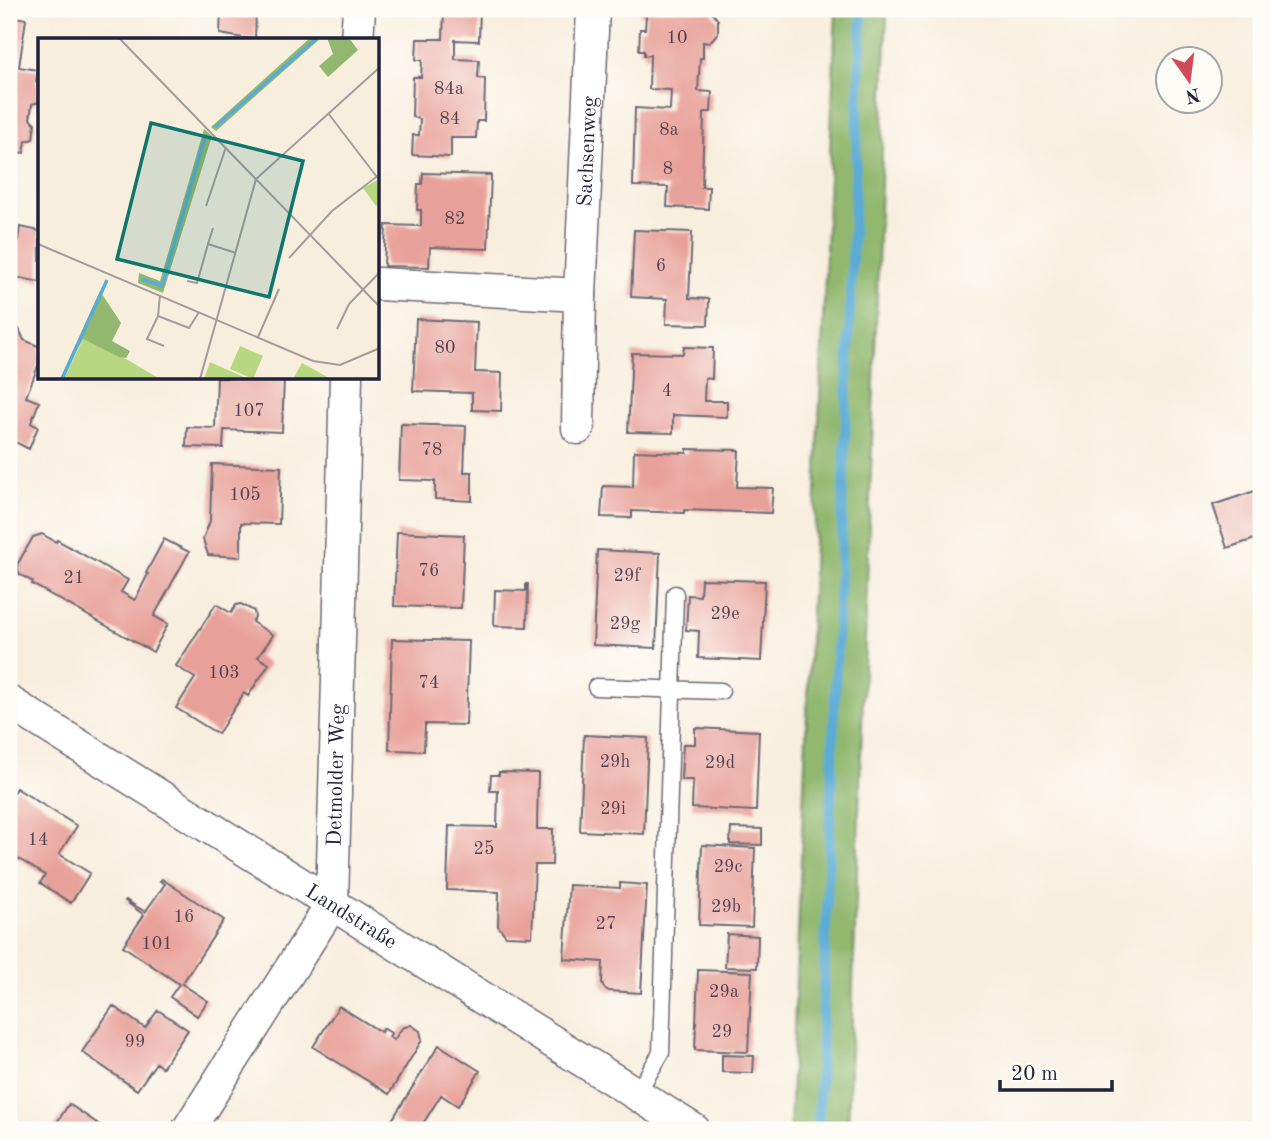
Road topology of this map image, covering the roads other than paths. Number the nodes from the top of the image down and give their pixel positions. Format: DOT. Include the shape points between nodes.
graph roads {
  1 [pos="359,9"];
  2 [pos="593,9"];
  3 [pos="357,38"];
  4 [pos="380,284"];
  5 [pos="580,295"];
  6 [pos="346,380"];
  7 [pos="578,428"];
  8 [pos="675,594"];
  9 [pos="596,687"];
  10 [pos="671,690"];
  11 [pos="721,691"];
  12 [pos="9,702"];
  13 [pos="332,904"];
  14 [pos="636,1095"];
  15 [pos="188,1130"];
  16 [pos="694,1130"];
  1 -- 3 [label="street"];
  2 -- 5 [label="street, Sachsenweg"];
  4 -- 5 [label="street"];
  5 -- 7 [label="street, Sachsenweg"];
  6 -- 13 [label="street, Detmolder Weg"];
  8 -- 10 [label="lane"];
  9 -- 10 [label="lane"];
  10 -- 11 [label="lane"];
  10 -- 14 [label="lane" via="661,1054"];
  12 -- 13 [label="street, Landstraße"];
  13 -- 14 [label="street, Landstraße"];
  13 -- 15 [label="street"];
  14 -- 16 [label="street, Landstraße"];
}
